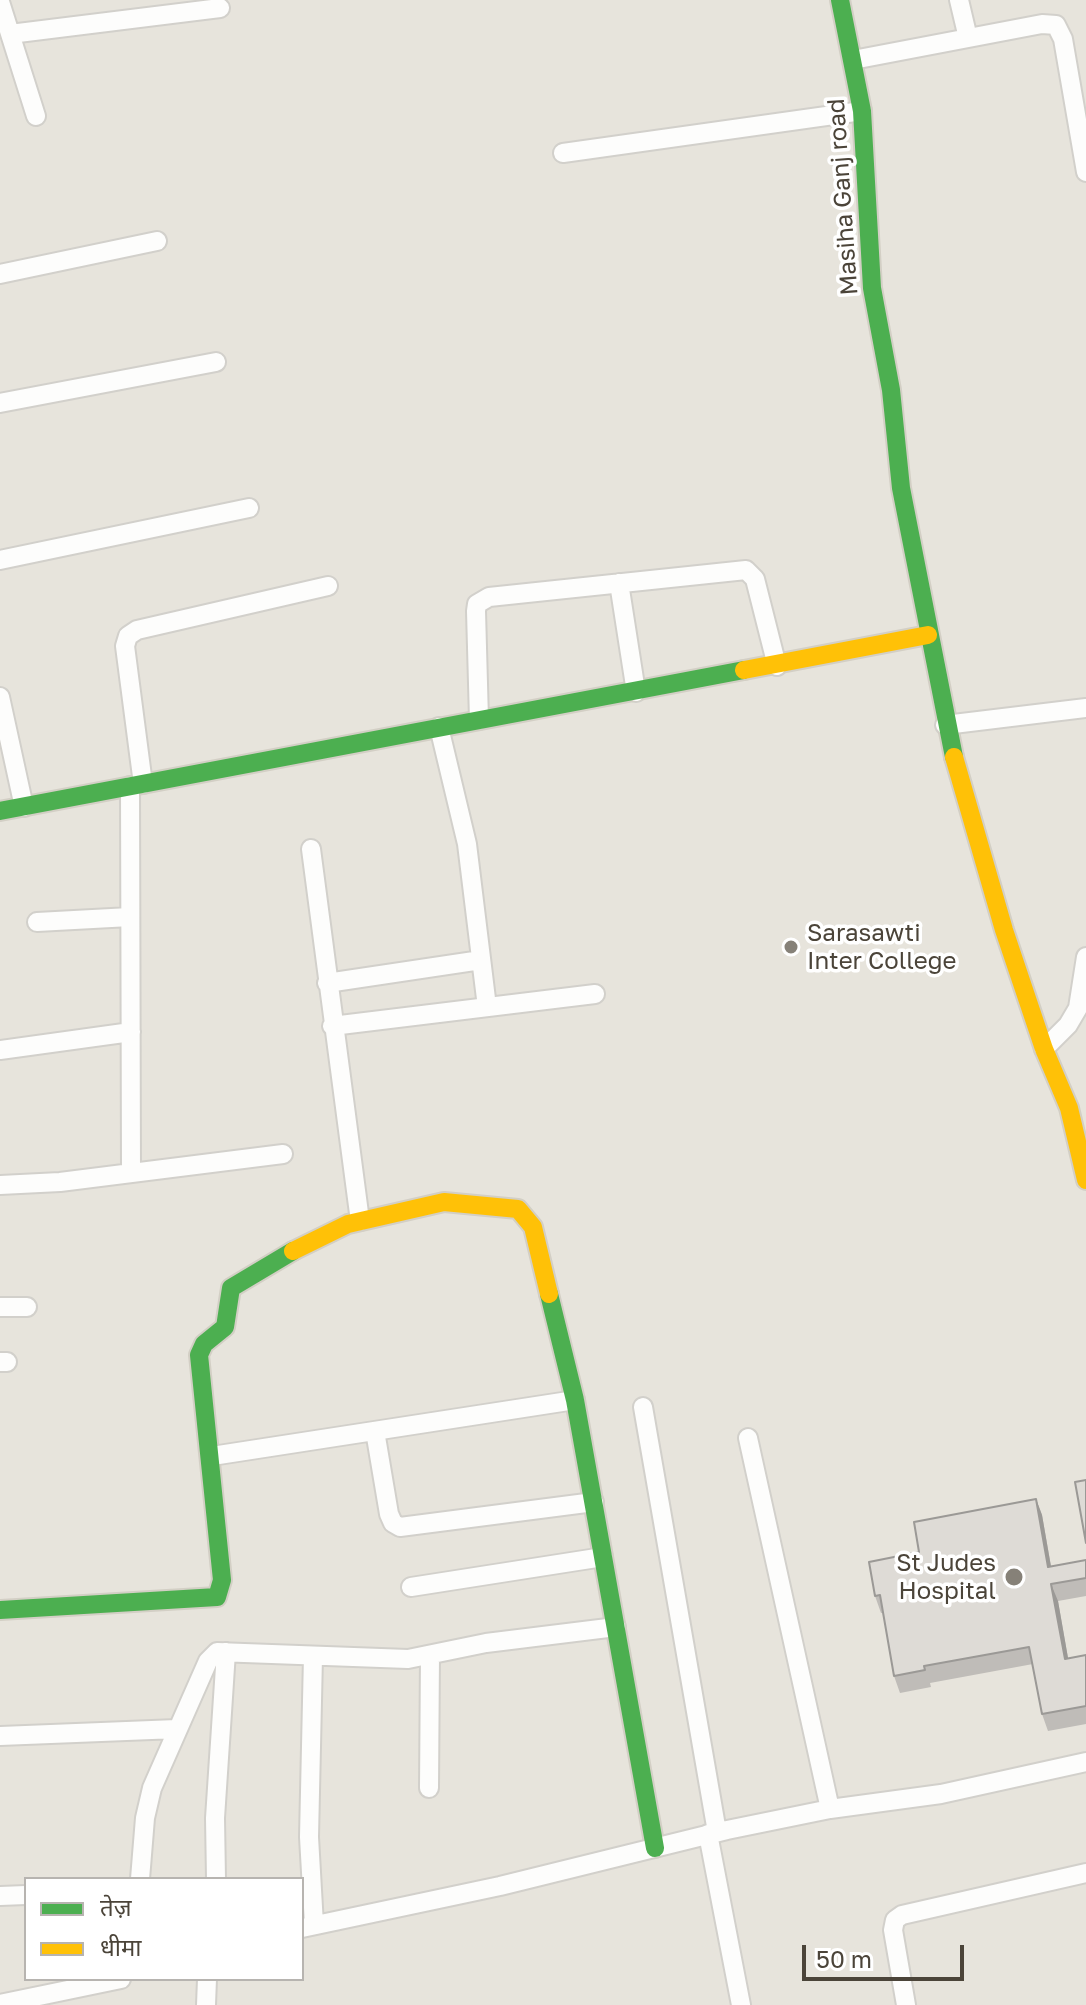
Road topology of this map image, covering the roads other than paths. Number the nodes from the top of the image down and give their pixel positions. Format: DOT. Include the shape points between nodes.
graph roads {
  1 [pos="840,0"];
  2 [pos="959,0"];
  3 [pos="0,2"];
  4 [pos="220,8"];
  5 [pos="10,34"];
  6 [pos="968,38"];
  7 [pos="853,60"];
  8 [pos="862,111"];
  9 [pos="36,116"];
  10 [pos="563,153"];
  11 [pos="1086,172"];
  12 [pos="157,241"];
  13 [pos="0,274"];
  14 [pos="216,362"];
  15 [pos="0,403"];
  16 [pos="249,508"];
  17 [pos="0,560"];
  18 [pos="619,583"];
  19 [pos="328,586"];
  20 [pos="928,635"];
  21 [pos="777,666"];
  22 [pos="636,692"];
  23 [pos="0,697"];
  24 [pos="1086,708"];
  25 [pos="479,720"];
  26 [pos="945,725"];
  27 [pos="439,727"];
  28 [pos="136,785"];
  29 [pos="24,807"];
  30 [pos="0,811"];
  31 [pos="311,849"];
  32 [pos="130,917"];
  33 [pos="37,922"];
  34 [pos="1086,957"];
  35 [pos="481,960"];
  36 [pos="327,983"];
  37 [pos="595,994"];
  38 [pos="487,1007"];
  39 [pos="332,1026"];
  40 [pos="131,1032"];
  41 [pos="1044,1049"];
  42 [pos="0,1050"];
  43 [pos="283,1154"];
  44 [pos="131,1172"];
  45 [pos="1086,1178"];
  46 [pos="0,1185"];
  47 [pos="360,1221"];
  48 [pos="0,1307"];
  49 [pos="27,1307"];
  50 [pos="575,1400"];
  51 [pos="643,1407"];
  52 [pos="375,1431"];
  53 [pos="748,1438"];
  54 [pos="212,1456"];
  55 [pos="594,1502"];
  56 [pos="603,1557"];
  57 [pos="411,1587"];
  58 [pos="0,1610"];
  59 [pos="616,1627"];
  60 [pos="226,1652"];
  61 [pos="430,1655"];
  62 [pos="313,1656"];
  63 [pos="177,1729"];
  64 [pos="0,1736"];
  65 [pos="1086,1762"];
  66 [pos="429,1788"];
  67 [pos="830,1809"];
  68 [pos="712,1833"];
  69 [pos="655,1848"];
  70 [pos="1086,1873"];
  71 [pos="140,1877"];
  72 [pos="216,1877"];
  73 [pos="24,1895"];
  74 [pos="0,1896"];
  75 [pos="308,1926"];
  76 [pos="111,1981"];
  77 [pos="207,1981"];
  78 [pos="0,2004"];
  79 [pos="206,2005"];
  80 [pos="741,2005"];
  81 [pos="906,2005"];
  1 -- 7 [label="street, Masiha Ganj road"];
  2 -- 6 [label="street"];
  3 -- 5 [label="street"];
  4 -- 5 [label="street"];
  5 -- 9 [label="street"];
  6 -- 7 [label="street"];
  6 -- 11 [label="street" via="1056,25 1063,39"];
  7 -- 8 [label="street, Masiha Ganj road"];
  8 -- 10 [label="street"];
  8 -- 20 [label="street, Masiha Ganj road" via="872,288"];
  12 -- 13 [label="street"];
  14 -- 15 [label="street"];
  16 -- 17 [label="street"];
  18 -- 21 [label="street" via="746,570 755,579"];
  18 -- 22 [label="street"];
  18 -- 25 [label="street" via="489,597 477,604"];
  19 -- 28 [label="street" via="128,636"];
  20 -- 21 [label="street"];
  20 -- 26 [label="street, Masiha Ganj road"];
  21 -- 22 [label="street"];
  22 -- 25 [label="street"];
  23 -- 29 [label="street"];
  24 -- 26 [label="street"];
  25 -- 27 [label="street"];
  26 -- 41 [label="street, Masiha Ganj road"];
  27 -- 28 [label="street"];
  27 -- 35 [label="street" via="467,844"];
  28 -- 29 [label="street"];
  28 -- 32 [label="street"];
  29 -- 30 [label="street"];
  31 -- 36 [label="street"];
  32 -- 33 [label="street"];
  32 -- 40 [label="street"];
  34 -- 41 [label="street" via="1078,1008"];
  35 -- 36 [label="street"];
  35 -- 38 [label="street"];
  36 -- 39 [label="street"];
  37 -- 38 [label="street"];
  38 -- 39 [label="street"];
  39 -- 47 [label="street"];
  40 -- 42 [label="street"];
  40 -- 44 [label="street"];
  41 -- 45 [label="street, Masiha Ganj road" via="1069,1108"];
  43 -- 44 [label="street"];
  44 -- 46 [label="street"];
  47 -- 50 [label="street" via="453,1202 518,1209 533,1227"];
  47 -- 54 [label="street" via="320,1235 231,1288 225,1327 199,1355"];
  48 -- 49 [label="street"];
  50 -- 52 [label="street"];
  50 -- 55 [label="street"];
  51 -- 68 [label="street"];
  52 -- 54 [label="street"];
  52 -- 55 [label="street" via="389,1514 400,1527"];
  53 -- 67 [label="street"];
  54 -- 58 [label="street" via="222,1580 217,1597"];
  55 -- 56 [label="street"];
  56 -- 57 [label="street"];
  56 -- 59 [label="street"];
  59 -- 61 [label="street"];
  59 -- 69 [label="street"];
  60 -- 62 [label="street"];
  60 -- 63 [label="street" via="217,1652 208,1661"];
  60 -- 72 [label="street"];
  61 -- 62 [label="street" via="388,1660"];
  61 -- 66 [label="street"];
  62 -- 75 [label="street"];
  63 -- 64 [label="street"];
  63 -- 71 [label="street" via="152,1788"];
  65 -- 67 [label="street" via="941,1794"];
  67 -- 68 [label="street"];
  68 -- 69 [label="street"];
  68 -- 80 [label="street"];
  69 -- 75 [label="street"];
  70 -- 81 [label="street" via="895,1920"];
  73 -- 74 [label="street"];
  76 -- 78 [label="street"];
  77 -- 79 [label="street"];
}
